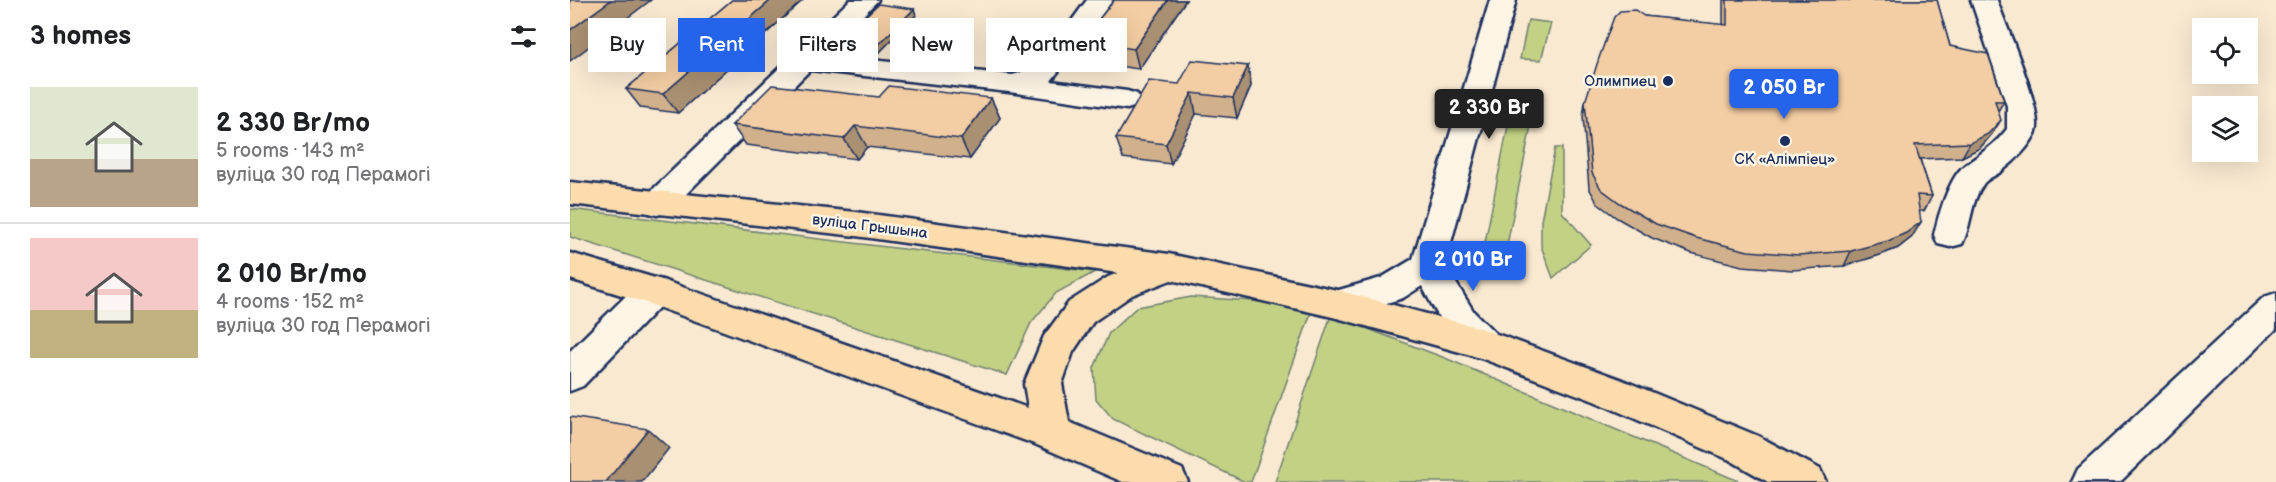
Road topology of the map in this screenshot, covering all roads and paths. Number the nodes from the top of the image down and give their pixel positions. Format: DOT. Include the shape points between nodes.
graph roads {
  1 [pos="865,0"];
  2 [pos="1503,0"];
  3 [pos="1984,0"];
  4 [pos="1093,1"];
  5 [pos="847,18"];
  6 [pos="878,69"];
  7 [pos="793,72"];
  8 [pos="1012,84"];
  9 [pos="1127,100"];
  10 [pos="570,193"];
  11 [pos="657,204"];
  12 [pos="1950,235"];
  13 [pos="570,266"];
  14 [pos="1428,266"];
  15 [pos="1169,267"];
  16 [pos="653,291"];
  17 [pos="1337,304"];
  18 [pos="2276,306"];
  19 [pos="1483,344"];
  20 [pos="570,375"];
  21 [pos="1051,433"];
  22 [pos="1168,482"];
  23 [pos="1806,482"];
  24 [pos="2092,482"];
  1 -- 5 [label="street"];
  2 -- 14 [label="street"];
  3 -- 12 [label="street" via="2021,106 2022,130 1991,164 1973,175 1956,207"];
  4 -- 8 [label="street" via="1045,72 1031,81"];
  6 -- 8 [label="street"];
  7 -- 11 [label="street"];
  8 -- 9 [label="street"];
  10 -- 11 [label="main road, вуліца Грышына"];
  11 -- 15 [label="main road, вуліца Грышына" via="856,224"];
  13 -- 16 [label="main road"];
  14 -- 17 [label="street" via="1391,289"];
  14 -- 19 [label="street" via="1461,322"];
  15 -- 17 [label="main road, вуліца Грышына"];
  15 -- 21 [label="main road" via="1120,286 1081,312 1058,347 1043,384"];
  16 -- 20 [label="street"];
  16 -- 21 [label="main road"];
  17 -- 19 [label="main road, вуліца Грышына"];
  18 -- 24 [label="street"];
  19 -- 23 [label="main road, вуліца Грышына" via="1607,390 1733,444"];
  21 -- 22 [label="main road"];
}
